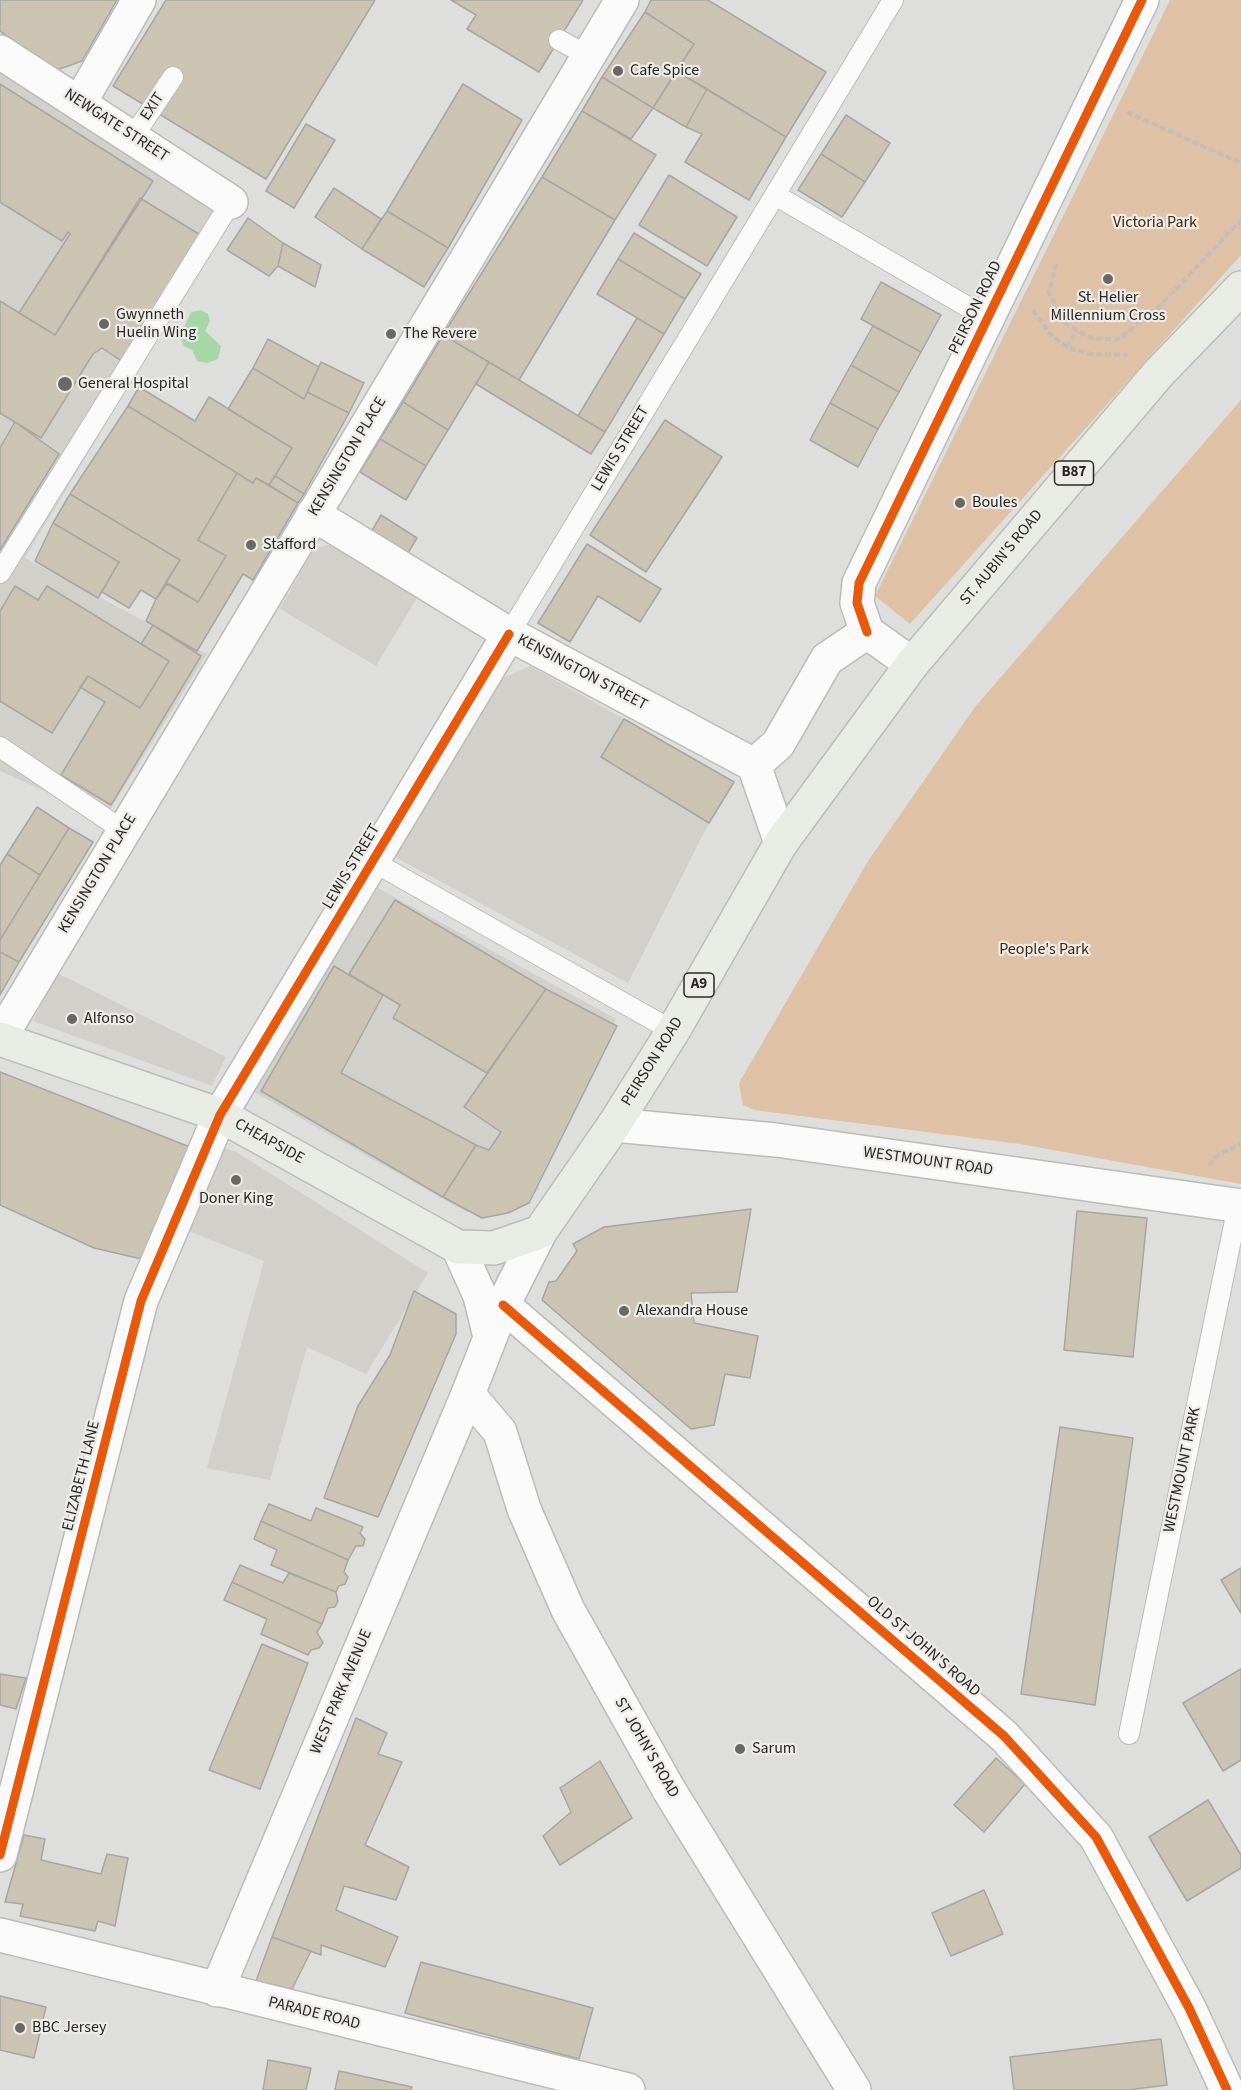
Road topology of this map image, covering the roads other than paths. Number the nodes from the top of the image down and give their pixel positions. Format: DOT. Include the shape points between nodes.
graph roads {
  1 [pos="139,0"];
  2 [pos="622,0"];
  3 [pos="893,0"];
  4 [pos="1142,0"];
  5 [pos="559,40"];
  6 [pos="0,52"];
  7 [pos="589,56"];
  8 [pos="173,77"];
  9 [pos="80,102"];
  10 [pos="133,137"];
  11 [pos="775,195"];
  12 [pos="231,202"];
  13 [pos="1241,288"];
  14 [pos="987,318"];
  15 [pos="314,514"];
  16 [pos="0,573"];
  17 [pos="867,632"];
  18 [pos="509,634"];
  19 [pos="912,663"];
  20 [pos="0,747"];
  21 [pos="754,765"];
  22 [pos="124,831"];
  23 [pos="781,843"];
  24 [pos="372,861"];
  25 [pos="673,1031"];
  26 [pos="0,1039"];
  27 [pos="220,1114"];
  28 [pos="614,1125"];
  29 [pos="1239,1206"];
  30 [pos="540,1232"];
  31 [pos="458,1247"];
  32 [pos="503,1305"];
  33 [pos="490,1338"];
  34 [pos="468,1394"];
  35 [pos="1129,1734"];
  36 [pos="0,1855"];
  37 [pos="0,1935"];
  38 [pos="217,1990"];
  39 [pos="628,2090"];
  40 [pos="854,2090"];
  41 [pos="1227,2090"];
  1 -- 9 [label="street"];
  2 -- 7 [label="street, KENSINGTON PLACE"];
  3 -- 11 [label="lane, LEWIS STREET"];
  4 -- 14 [label="street, PEIRSON ROAD"];
  5 -- 7 [label="lane"];
  6 -- 9 [label="street, NEWGATE STREET"];
  7 -- 15 [label="street, KENSINGTON PLACE"];
  8 -- 10 [label="lane, EXIT"];
  9 -- 10 [label="street, NEWGATE STREET"];
  10 -- 12 [label="street, NEWGATE STREET"];
  11 -- 14 [label="lane"];
  11 -- 18 [label="lane, LEWIS STREET"];
  12 -- 16 [label="lane"];
  13 -- 19 [label="main road, ST. AUBIN'S ROAD / B87" via="1158,374"];
  14 -- 17 [label="street, PEIRSON ROAD" via="860,583 856,603"];
  15 -- 18 [label="street, KENSINGTON STREET"];
  15 -- 22 [label="street, KENSINGTON PLACE"];
  17 -- 19 [label="street"];
  17 -- 21 [label="street" via="827,659 778,744"];
  18 -- 21 [label="street, KENSINGTON STREET"];
  18 -- 24 [label="street, LEWIS STREET"];
  19 -- 23 [label="main road, ST. AUBIN'S ROAD / A9"];
  20 -- 22 [label="lane"];
  21 -- 23 [label="street"];
  22 -- 26 [label="street, KENSINGTON PLACE"];
  23 -- 25 [label="main road, PEIRSON ROAD / A9"];
  24 -- 25 [label="lane"];
  24 -- 27 [label="street, LEWIS STREET"];
  25 -- 28 [label="main road, PEIRSON ROAD / A9"];
  26 -- 27 [label="main road, CHEAPSIDE"];
  27 -- 31 [label="main road, CHEAPSIDE"];
  27 -- 36 [label="street, ELIZABETH LANE" via="141,1301"];
  28 -- 29 [label="street, WESTMOUNT ROAD" via="776,1140"];
  28 -- 30 [label="main road, PEIRSON ROAD / A9"];
  29 -- 35 [label="lane, WESTMOUNT PARK"];
  30 -- 31 [label="main road, CHEAPSIDE" via="494,1248"];
  30 -- 32 [label="street, WEST PARK AVENUE"];
  31 -- 33 [label="street" via="480,1296"];
  32 -- 33 [label="street, WEST PARK AVENUE"];
  32 -- 41 [label="street, OLD ST JOHN'S ROAD" via="1004,1736 1096,1837 1190,2008"];
  33 -- 34 [label="street, WEST PARK AVENUE"];
  34 -- 38 [label="street, WEST PARK AVENUE"];
  34 -- 40 [label="street, ST JOHN'S ROAD" via="500,1432 524,1509 568,1611 669,1790"];
  37 -- 38 [label="street, PARADE ROAD"];
  38 -- 39 [label="street, PARADE ROAD"];
}
